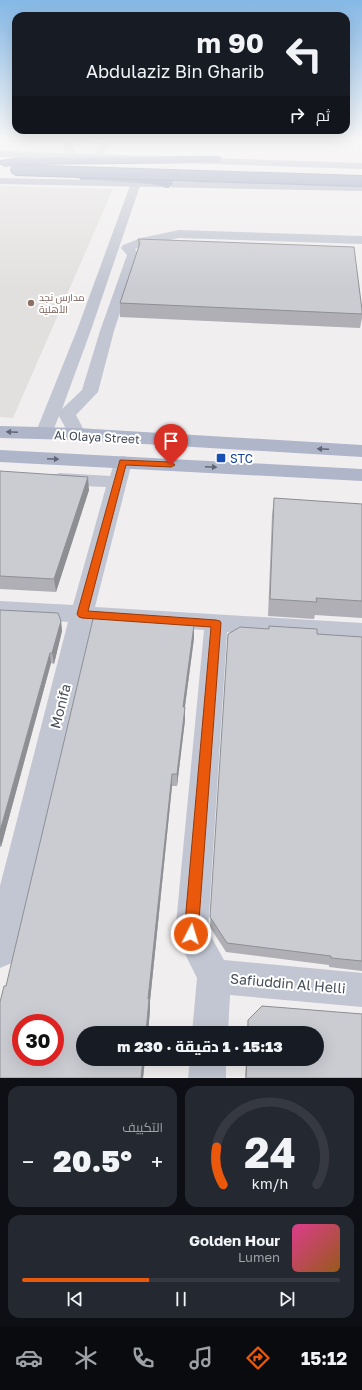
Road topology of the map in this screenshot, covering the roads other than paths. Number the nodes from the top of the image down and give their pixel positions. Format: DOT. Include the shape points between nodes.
graph roads {
  1 [pos="134,188"];
  2 [pos="179,234"];
  3 [pos="115,240"];
  4 [pos="362,240"];
  5 [pos="0,432"];
  6 [pos="44,434"];
  7 [pos="77,434"];
  8 [pos="362,451"];
  9 [pos="2,456"];
  10 [pos="120,472"];
  11 [pos="362,475"];
  12 [pos="39,478"];
  13 [pos="0,609"];
  14 [pos="82,614"];
  15 [pos="216,623"];
  16 [pos="362,632"];
  17 [pos="0,951"];
  18 [pos="214,976"];
  19 [pos="362,990"];
  20 [pos="210,1026"];
  21 [pos="208,1066"];
  22 [pos="207,1078"];
  1 -- 3 [label="street"];
  2 -- 3 [label="street" via="135,234"];
  2 -- 4 [label="street"];
  2 -- 7 [label="street" via="127,248 133,255 107,331 90,392 67,414"];
  3 -- 6 [label="street"];
  6 -- 5 [label="main road, Al Olaya Street, one-way"];
  6 -- 7 [label="main road, Al Olaya Street"];
  6 -- 9 [label="main road" via="37,444"];
  8 -- 7 [label="main road, Al Olaya Street, one-way"];
  9 -- 10 [label="main road, Al Olaya Street, one-way"];
  10 -- 11 [label="main road, Al Olaya Street, one-way"];
  10 -- 12 [label="street"];
  10 -- 14 [label="street, Monifa"];
  13 -- 14 [label="street"];
  14 -- 15 [label="street"];
  14 -- 17 [label="street, Monifa"];
  15 -- 16 [label="street"];
  15 -- 18 [label="street" via="191,934"];
  18 -- 19 [label="street, Safiuddin Al Helli"];
  18 -- 20 [label="street"];
  21 -- 22 [label="street"];
}
